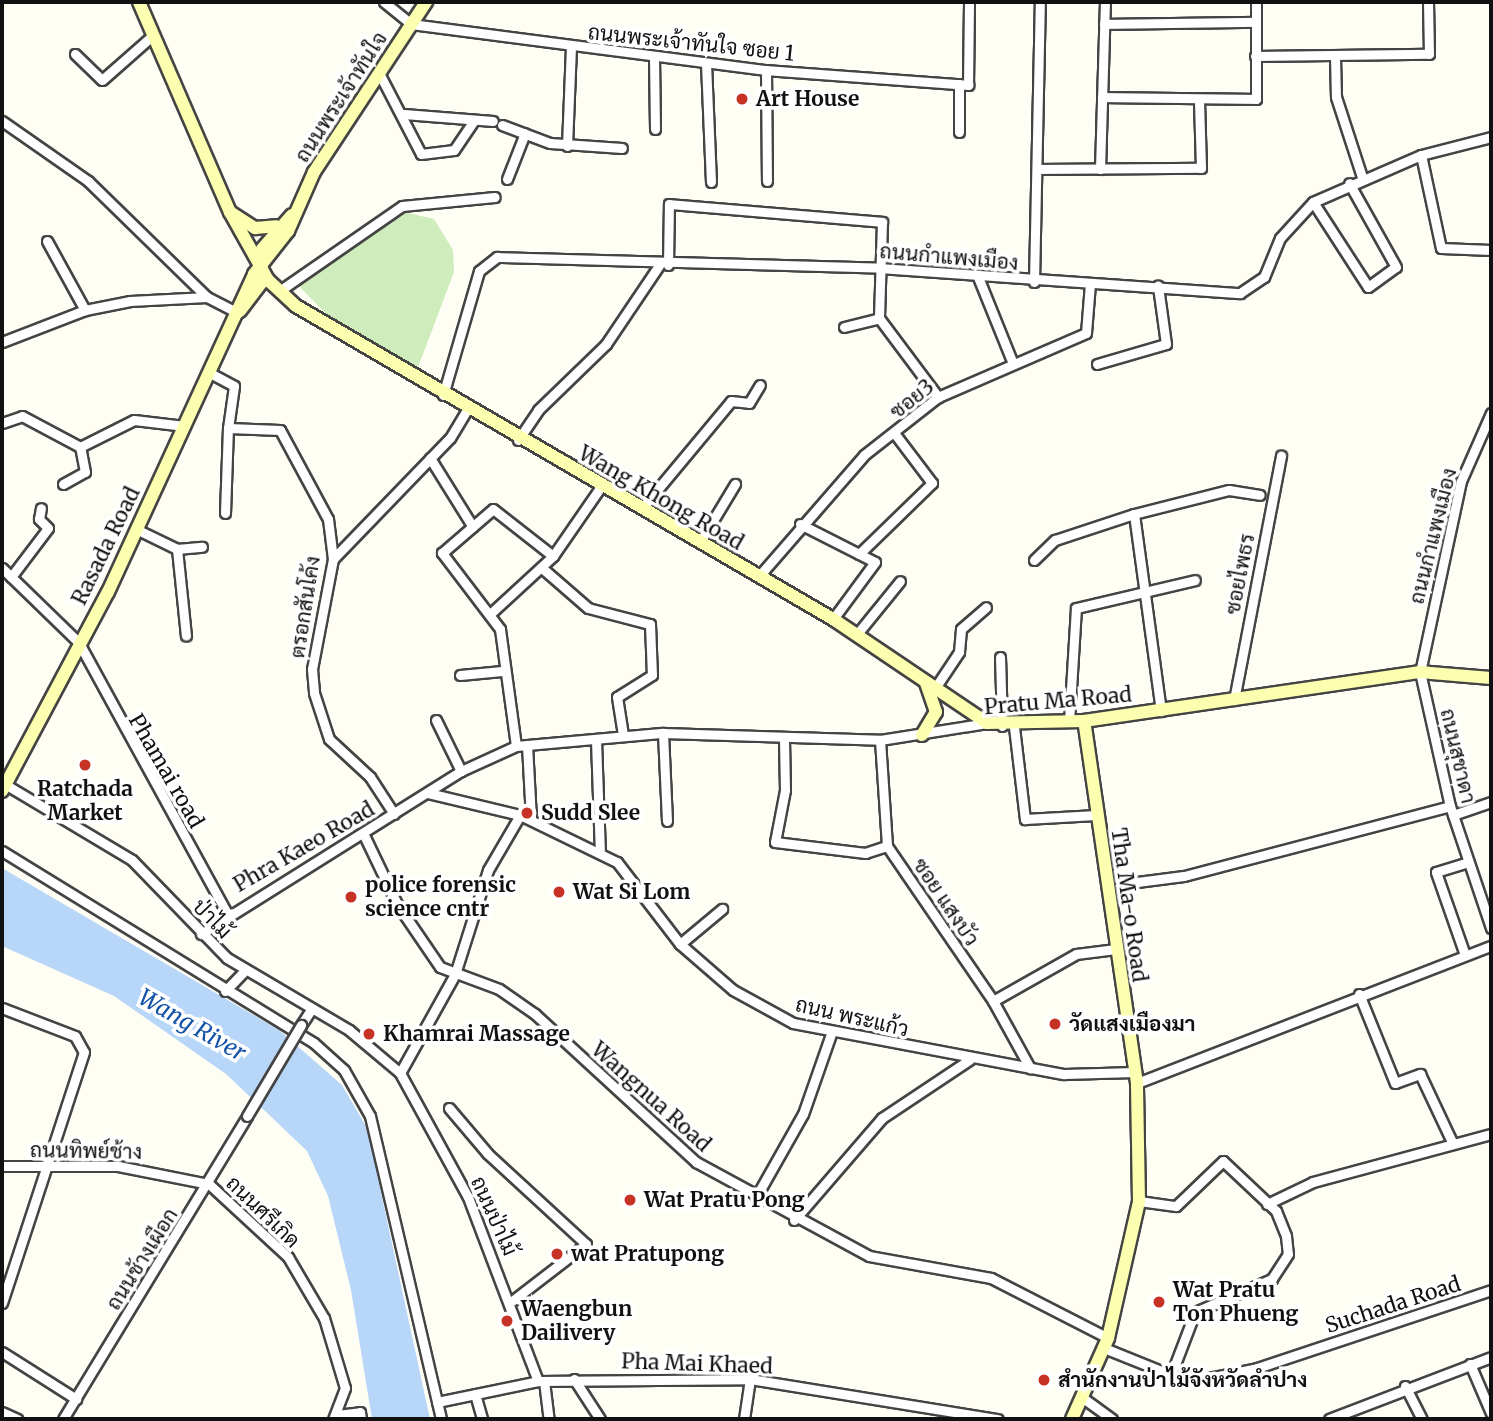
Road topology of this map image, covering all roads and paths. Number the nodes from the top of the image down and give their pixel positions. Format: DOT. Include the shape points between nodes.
graph roads {
  1 [pos="139,2"];
  2 [pos="384,2"];
  3 [pos="426,2"];
  4 [pos="969,2"];
  5 [pos="1040,2"];
  6 [pos="1105,2"];
  7 [pos="1256,2"];
  8 [pos="1428,2"];
  9 [pos="1256,22"];
  10 [pos="411,24"];
  11 [pos="1104,24"];
  12 [pos="153,35"];
  13 [pos="571,47"];
  14 [pos="75,54"];
  15 [pos="1255,56"];
  16 [pos="654,57"];
  17 [pos="1335,57"];
  18 [pos="706,63"];
  19 [pos="766,70"];
  20 [pos="379,73"];
  21 [pos="964,84"];
  22 [pos="1102,97"];
  23 [pos="1199,100"];
  24 [pos="404,114"];
  25 [pos="474,120"];
  26 [pos="2,121"];
  27 [pos="493,121"];
  28 [pos="502,125"];
  29 [pos="655,129"];
  30 [pos="958,132"];
  31 [pos="525,134"];
  32 [pos="1491,137"];
  33 [pos="567,146"];
  34 [pos="622,148"];
  35 [pos="1421,155"];
  36 [pos="1039,169"];
  37 [pos="1100,169"];
  38 [pos="1362,177"];
  39 [pos="506,179"];
  40 [pos="767,181"];
  41 [pos="711,182"];
  42 [pos="1349,183"];
  43 [pos="495,197"];
  44 [pos="1313,202"];
  45 [pos="230,212"];
  46 [pos="292,215"];
  47 [pos="276,226"];
  48 [pos="47,241"];
  49 [pos="1491,250"];
  50 [pos="664,265"];
  51 [pos="259,268"];
  52 [pos="878,268"];
  53 [pos="978,277"];
  54 [pos="1034,282"];
  55 [pos="1090,283"];
  56 [pos="1158,286"];
  57 [pos="285,287"];
  58 [pos="207,297"];
  59 [pos="85,310"];
  60 [pos="238,313"];
  61 [pos="310,315"];
  62 [pos="879,318"];
  63 [pos="844,327"];
  64 [pos="2,342"];
  65 [pos="1013,361"];
  66 [pos="1097,364"];
  67 [pos="210,373"];
  68 [pos="760,385"];
  69 [pos="443,395"];
  70 [pos="938,397"];
  71 [pos="467,410"];
  72 [pos="1491,413"];
  73 [pos="2,423"];
  74 [pos="185,426"];
  75 [pos="228,428"];
  76 [pos="895,434"];
  77 [pos="518,440"];
  78 [pos="80,447"];
  79 [pos="1281,455"];
  80 [pos="430,458"];
  81 [pos="63,484"];
  82 [pos="735,484"];
  83 [pos="602,485"];
  84 [pos="1260,495"];
  85 [pos="41,508"];
  86 [pos="642,508"];
  87 [pos="225,513"];
  88 [pos="1135,514"];
  89 [pos="800,524"];
  90 [pos="473,527"];
  91 [pos="136,529"];
  92 [pos="700,542"];
  93 [pos="202,547"];
  94 [pos="177,549"];
  95 [pos="859,554"];
  96 [pos="553,556"];
  97 [pos="334,559"];
  98 [pos="1034,560"];
  99 [pos="2,568"];
  100 [pos="542,568"];
  101 [pos="759,576"];
  102 [pos="11,578"];
  103 [pos="1195,580"];
  104 [pos="900,581"];
  105 [pos="1145,591"];
  106 [pos="986,607"];
  107 [pos="490,614"];
  108 [pos="833,619"];
  109 [pos="857,634"];
  110 [pos="186,636"];
  111 [pos="79,643"];
  112 [pos="1000,657"];
  113 [pos="502,671"];
  114 [pos="1420,672"];
  115 [pos="460,675"];
  116 [pos="1491,677"];
  117 [pos="930,685"];
  118 [pos="1234,700"];
  119 [pos="1161,711"];
  120 [pos="436,720"];
  121 [pos="1084,721"];
  122 [pos="1069,722"];
  123 [pos="988,723"];
  124 [pos="1008,726"];
  125 [pos="663,733"];
  126 [pos="922,735"];
  127 [pos="623,736"];
  128 [pos="596,740"];
  129 [pos="784,740"];
  130 [pos="880,740"];
  131 [pos="527,745"];
  132 [pos="516,746"];
  133 [pos="461,771"];
  134 [pos="2,786"];
  135 [pos="428,793"];
  136 [pos="1491,802"];
  137 [pos="1452,811"];
  138 [pos="394,814"];
  139 [pos="520,815"];
  140 [pos="1096,815"];
  141 [pos="531,820"];
  142 [pos="667,821"];
  143 [pos="363,833"];
  144 [pos="887,846"];
  145 [pos="2,850"];
  146 [pos="600,852"];
  147 [pos="1469,862"];
  148 [pos="1137,882"];
  149 [pos="722,909"];
  150 [pos="227,913"];
  151 [pos="1491,928"];
  152 [pos="201,934"];
  153 [pos="680,944"];
  154 [pos="1491,946"];
  155 [pos="1116,949"];
  156 [pos="1465,955"];
  157 [pos="244,971"];
  158 [pos="455,974"];
  159 [pos="225,991"];
  160 [pos="1359,994"];
  161 [pos="993,1001"];
  162 [pos="2,1008"];
  163 [pos="312,1008"];
  164 [pos="831,1034"];
  165 [pos="969,1060"];
  166 [pos="1030,1068"];
  167 [pos="400,1073"];
  168 [pos="1136,1078"];
  169 [pos="449,1108"];
  170 [pos="1491,1134"];
  171 [pos="1453,1143"];
  172 [pos="2,1166"];
  173 [pos="43,1168"];
  174 [pos="209,1184"];
  175 [pos="756,1197"];
  176 [pos="1139,1201"];
  177 [pos="1268,1204"];
  178 [pos="794,1220"];
  179 [pos="1491,1290"];
  180 [pos="512,1301"];
  181 [pos="2,1303"];
  182 [pos="1106,1343"];
  183 [pos="2,1352"];
  184 [pos="1491,1357"];
  185 [pos="1470,1364"];
  186 [pos="1171,1375"];
  187 [pos="750,1378"];
  188 [pos="575,1379"];
  189 [pos="541,1381"];
  190 [pos="1405,1386"];
  191 [pos="475,1394"];
  192 [pos="1083,1398"];
  193 [pos="76,1399"];
  194 [pos="437,1402"];
  195 [pos="2,1412"];
  196 [pos="1491,1413"];
  197 [pos="335,1417"];
  198 [pos="18,1419"];
  199 [pos="63,1419"];
  200 [pos="361,1419"];
  201 [pos="441,1419"];
  202 [pos="482,1419"];
  203 [pos="550,1419"];
  204 [pos="600,1419"];
  205 [pos="744,1419"];
  206 [pos="998,1419"];
  207 [pos="1072,1419"];
  208 [pos="1112,1419"];
  209 [pos="1329,1419"];
  210 [pos="1422,1419"];
  1 -- 12 [label="main road"];
  2 -- 10 [label="street"];
  3 -- 10 [label="main road, ถนนพระเจ้าทันใจ"];
  4 -- 21 [label="street"];
  5 -- 36 [label="street"];
  6 -- 11 [label="street"];
  7 -- 9 [label="street"];
  8 -- 17 [label="street" via="1429,54"];
  9 -- 11 [label="street"];
  9 -- 15 [label="street"];
  10 -- 13 [label="street, ถนนพระเจ้าทันใจ ซอย 1"];
  10 -- 20 [label="main road, ถนนพระเจ้าทันใจ"];
  11 -- 22 [label="street"];
  12 -- 14 [label="street" via="103,80"];
  12 -- 45 [label="main road"];
  13 -- 16 [label="street, ถนนพระเจ้าทันใจ ซอย 1"];
  13 -- 33 [label="street"];
  15 -- 17 [label="street"];
  15 -- 23 [label="street" via="1256,99"];
  16 -- 18 [label="street, ถนนพระเจ้าทันใจ ซอย 1"];
  16 -- 29 [label="street"];
  17 -- 38 [label="street" via="1336,97"];
  18 -- 19 [label="street, ถนนพระเจ้าทันใจ ซอย 1"];
  18 -- 41 [label="street"];
  19 -- 21 [label="street, ถนนพระเจ้าทันใจ ซอย 1"];
  19 -- 40 [label="street"];
  20 -- 24 [label="street"];
  20 -- 46 [label="main road, ถนนพระเจ้าทันใจ"];
  21 -- 30 [label="street"];
  22 -- 23 [label="street"];
  22 -- 37 [label="street"];
  23 -- 37 [label="street" via="1201,168"];
  24 -- 25 [label="street"];
  24 -- 25 [label="street" via="421,153 454,150"];
  25 -- 27 [label="street"];
  26 -- 58 [label="street" via="88,181"];
  28 -- 31 [label="street"];
  31 -- 33 [label="street"];
  31 -- 39 [label="street"];
  32 -- 35 [label="street, ถนนกำแพงเมือง"];
  33 -- 34 [label="street"];
  35 -- 38 [label="street, ถนนกำแพงเมือง"];
  35 -- 49 [label="street" via="1439,244 1448,252"];
  36 -- 37 [label="street"];
  36 -- 54 [label="street"];
  38 -- 42 [label="street, ถนนกำแพงเมือง"];
  42 -- 44 [label="street, ถนนกำแพงเมือง"];
  42 -- 44 [label="street" via="1396,265 1368,287"];
  43 -- 57 [label="street" via="402,206"];
  44 -- 56 [label="street, ถนนกำแพงเมือง" via="1293,219 1254,285 1240,292"];
  45 -- 47 [label="main road" via="255,228"];
  45 -- 51 [label="main road"];
  46 -- 47 [label="main road, ถนนพระเจ้าทันใจ"];
  46 -- 51 [label="main road, ถนนพระเจ้าทันใจ" via="288,231"];
  47 -- 51 [label="main road"];
  48 -- 59 [label="street"];
  50 -- 52 [label="street, ถนนกำแพงเมือง"];
  50 -- 52 [label="street" via="669,204 882,222"];
  50 -- 69 [label="street, ถนนกำแพงเมือง" via="543,257 486,262 471,290"];
  50 -- 77 [label="street" via="606,344 538,411"];
  51 -- 57 [label="main road, Wang Khong Road"];
  51 -- 60 [label="main road, Rasada Road"];
  51 -- 61 [label="main road, Wang Khong Road"];
  52 -- 53 [label="street, ถนนกำแพงเมือง"];
  52 -- 62 [label="street"];
  53 -- 54 [label="street, ถนนกำแพงเมือง"];
  53 -- 65 [label="street"];
  54 -- 55 [label="street, ถนนกำแพงเมือง"];
  55 -- 56 [label="street, ถนนกำแพงเมือง"];
  55 -- 65 [label="street, ซอย3" via="1086,333"];
  56 -- 66 [label="street" via="1166,344"];
  57 -- 61 [label="main road, Wang Khong Road"];
  58 -- 59 [label="street" via="130,301"];
  58 -- 60 [label="street"];
  59 -- 64 [label="street"];
  60 -- 67 [label="main road, Rasada Road"];
  61 -- 69 [label="main road, Wang Khong Road"];
  62 -- 63 [label="street"];
  62 -- 70 [label="street"];
  65 -- 70 [label="street, ซอย3"];
  67 -- 74 [label="main road, Rasada Road"];
  67 -- 75 [label="street" via="234,386"];
  68 -- 86 [label="street" via="749,403 731,401"];
  69 -- 71 [label="main road, Wang Khong Road"];
  70 -- 76 [label="street, ซอย3"];
  71 -- 77 [label="main road, Wang Khong Road"];
  71 -- 80 [label="street"];
  72 -- 114 [label="street, ถนนกำแพงเมือง" via="1461,481"];
  73 -- 78 [label="street" via="22,416"];
  74 -- 78 [label="street" via="134,420"];
  74 -- 91 [label="main road, Rasada Road"];
  75 -- 87 [label="street"];
  75 -- 97 [label="street, ตรอกสันโค้ง" via="280,430 328,519"];
  76 -- 89 [label="street, ซอย3" via="864,455"];
  76 -- 95 [label="street" via="932,484"];
  77 -- 83 [label="main road, Wang Khong Road"];
  78 -- 81 [label="street" via="85,472"];
  79 -- 118 [label="street, ซอยไพธร"];
  80 -- 90 [label="street"];
  80 -- 97 [label="street"];
  82 -- 92 [label="street"];
  83 -- 86 [label="main road, Wang Khong Road"];
  83 -- 96 [label="street"];
  84 -- 88 [label="street" via="1229,490"];
  85 -- 102 [label="street" via="39,519 48,528"];
  86 -- 92 [label="main road, Wang Khong Road"];
  88 -- 98 [label="street" via="1055,540"];
  88 -- 105 [label="street"];
  89 -- 95 [label="street"];
  89 -- 101 [label="street, ซอย3"];
  90 -- 96 [label="street" via="493,509"];
  90 -- 107 [label="street" via="442,553"];
  91 -- 94 [label="street"];
  91 -- 111 [label="main road, Rasada Road"];
  92 -- 101 [label="main road, Wang Khong Road"];
  93 -- 94 [label="street"];
  94 -- 110 [label="street"];
  95 -- 108 [label="street" via="875,562"];
  96 -- 100 [label="street"];
  97 -- 138 [label="street, ตรอกสันโค้ง" via="312,669 314,693 329,739 370,777"];
  99 -- 102 [label="street, Phamai road"];
  100 -- 107 [label="street"];
  100 -- 127 [label="street" via="587,608 650,624 652,675 617,697"];
  101 -- 108 [label="main road, Wang Khong Road"];
  102 -- 111 [label="street, Phamai road"];
  103 -- 105 [label="street"];
  104 -- 109 [label="street"];
  105 -- 119 [label="street"];
  105 -- 122 [label="street" via="1076,608"];
  106 -- 117 [label="street" via="961,629 959,652"];
  107 -- 113 [label="street" via="500,629"];
  108 -- 109 [label="main road, Wang Khong Road"];
  109 -- 117 [label="main road, Wang Khong Road"];
  111 -- 134 [label="main road, Rasada Road"];
  111 -- 150 [label="street, Phamai road"];
  112 -- 124 [label="street"];
  113 -- 115 [label="street"];
  113 -- 132 [label="street"];
  114 -- 116 [label="main road, Pratu Ma Road"];
  114 -- 118 [label="main road, Pratu Ma Road"];
  114 -- 137 [label="street, ถนนสุชาดา"];
  117 -- 123 [label="main road, Wang Khong Road"];
  117 -- 126 [label="main road" via="936,712"];
  118 -- 119 [label="main road, Pratu Ma Road"];
  119 -- 121 [label="main road, Pratu Ma Road"];
  120 -- 133 [label="street"];
  121 -- 122 [label="main road, Pratu Ma Road"];
  121 -- 140 [label="main road, Tha Ma-o Road"];
  122 -- 124 [label="main road, Pratu Ma Road"];
  123 -- 124 [label="main road, Pratu Ma Road"];
  123 -- 126 [label="street, Pratu Ma Road"];
  124 -- 140 [label="street" via="1025,819"];
  125 -- 127 [label="street, Pratu Ma Road"];
  125 -- 129 [label="street, Pratu Ma Road"];
  125 -- 142 [label="street"];
  126 -- 130 [label="street, Pratu Ma Road"];
  127 -- 128 [label="street, Pratu Ma Road"];
  128 -- 131 [label="street, Pratu Ma Road"];
  128 -- 146 [label="street"];
  129 -- 130 [label="street, Pratu Ma Road"];
  129 -- 144 [label="street" via="785,790 775,842 865,853"];
  130 -- 144 [label="street, ซอย แสงบัว"];
  131 -- 132 [label="street, Pratu Ma Road"];
  131 -- 141 [label="street"];
  132 -- 133 [label="street, Pratu Ma Road"];
  133 -- 135 [label="street, Pratu Ma Road"];
  134 -- 152 [label="street, ป่าไม้" via="81,825 132,860"];
  135 -- 138 [label="street, Phra Kaeo Road"];
  135 -- 139 [label="street, ถนน พระแก้ว"];
  136 -- 137 [label="street"];
  137 -- 147 [label="street, ถนนสุชาดา"];
  137 -- 148 [label="street" via="1184,876"];
  138 -- 143 [label="street, Phra Kaeo Road"];
  139 -- 141 [label="street, ถนน พระแก้ว"];
  139 -- 158 [label="street" via="488,870"];
  140 -- 155 [label="main road, Tha Ma-o Road"];
  141 -- 146 [label="street, ถนน พระแก้ว"];
  143 -- 150 [label="street, Phra Kaeo Road"];
  143 -- 158 [label="street, Wangnua Road" via="422,946"];
  144 -- 161 [label="street, ซอย แสงบัว"];
  145 -- 159 [label="street"];
  146 -- 153 [label="street, ถนน พระแก้ว" via="630,873"];
  147 -- 151 [label="street, ถนนสุชาดา"];
  147 -- 156 [label="street" via="1436,872"];
  149 -- 153 [label="street"];
  150 -- 152 [label="street, Phra Kaeo Road"];
  152 -- 157 [label="street, ป่าไม้"];
  153 -- 164 [label="street, ถนน พระแก้ว" via="763,1010"];
  154 -- 156 [label="street"];
  155 -- 161 [label="street" via="1076,954"];
  155 -- 168 [label="main road, Tha Ma-o Road"];
  156 -- 160 [label="street"];
  157 -- 159 [label="street"];
  157 -- 163 [label="street, ป่าไม้"];
  158 -- 167 [label="street"];
  158 -- 175 [label="street, Wangnua Road" via="499,989 535,1014 663,1135"];
  159 -- 194 [label="street" via="314,1044 344,1070 370,1116"];
  160 -- 168 [label="street"];
  160 -- 171 [label="street" via="1395,1083 1420,1074"];
  161 -- 166 [label="street, ซอย แสงบัว"];
  162 -- 173 [label="street" via="83,1042"];
  163 -- 167 [label="street, ป่าไม้" via="367,1042"];
  163 -- 174 [label="street, ถนนช้างเผือก, bridge"];
  164 -- 165 [label="street, ถนน พระแก้ว"];
  164 -- 175 [label="street" via="803,1114"];
  165 -- 166 [label="street, ถนน พระแก้ว"];
  165 -- 178 [label="street" via="882,1118"];
  166 -- 168 [label="street, ถนน พระแก้ว"];
  167 -- 180 [label="street, ถนนป่าไม้" via="468,1197"];
  168 -- 176 [label="main road, Tha Ma-o Road"];
  169 -- 180 [label="street" via="488,1154 586,1244"];
  170 -- 171 [label="street"];
  171 -- 177 [label="street" via="1313,1182"];
  172 -- 173 [label="street, ถนนทิพย์ช้าง"];
  173 -- 174 [label="street, ถนนทิพย์ช้าง" via="118,1166"];
  173 -- 181 [label="street"];
  174 -- 193 [label="street, ถนนช้างเผือก"];
  174 -- 197 [label="street, ถนนศรีเกิด" via="288,1257 324,1318 345,1388"];
  175 -- 178 [label="street, Wangnua Road"];
  176 -- 177 [label="street" via="1177,1206 1223,1161"];
  176 -- 182 [label="main road, Tha Ma-o Road"];
  177 -- 186 [label="street" via="1286,1236 1282,1268 1261,1286 1195,1312"];
  178 -- 182 [label="street, Wangnua Road" via="900,1266 991,1278"];
  179 -- 186 [label="street, Suchada Road" via="1257,1368 1204,1379"];
  180 -- 189 [label="street, ถนนป่าไม้"];
  182 -- 186 [label="street, Suchada Road"];
  182 -- 192 [label="main road, Tha Ma-o Road"];
  183 -- 193 [label="street"];
  184 -- 185 [label="street"];
  185 -- 190 [label="street"];
  185 -- 196 [label="street"];
  187 -- 188 [label="street, Pha Mai Khaed"];
  187 -- 205 [label="street"];
  187 -- 206 [label="street, Pha Mai Khaed"];
  188 -- 189 [label="street, Pha Mai Khaed"];
  188 -- 204 [label="street"];
  189 -- 191 [label="street, Pha Mai Khaed"];
  189 -- 203 [label="street, ถนนป่าไม้"];
  190 -- 209 [label="street"];
  190 -- 210 [label="street"];
  191 -- 194 [label="street, Pha Mai Khaed"];
  191 -- 202 [label="street"];
  192 -- 207 [label="main road, Tha Ma-o Road"];
  192 -- 208 [label="street"];
  193 -- 199 [label="street, ถนนช้างเผือก"];
  194 -- 201 [label="street"];
  195 -- 198 [label="street"];
  197 -- 200 [label="street" via="360,1412"];
}
